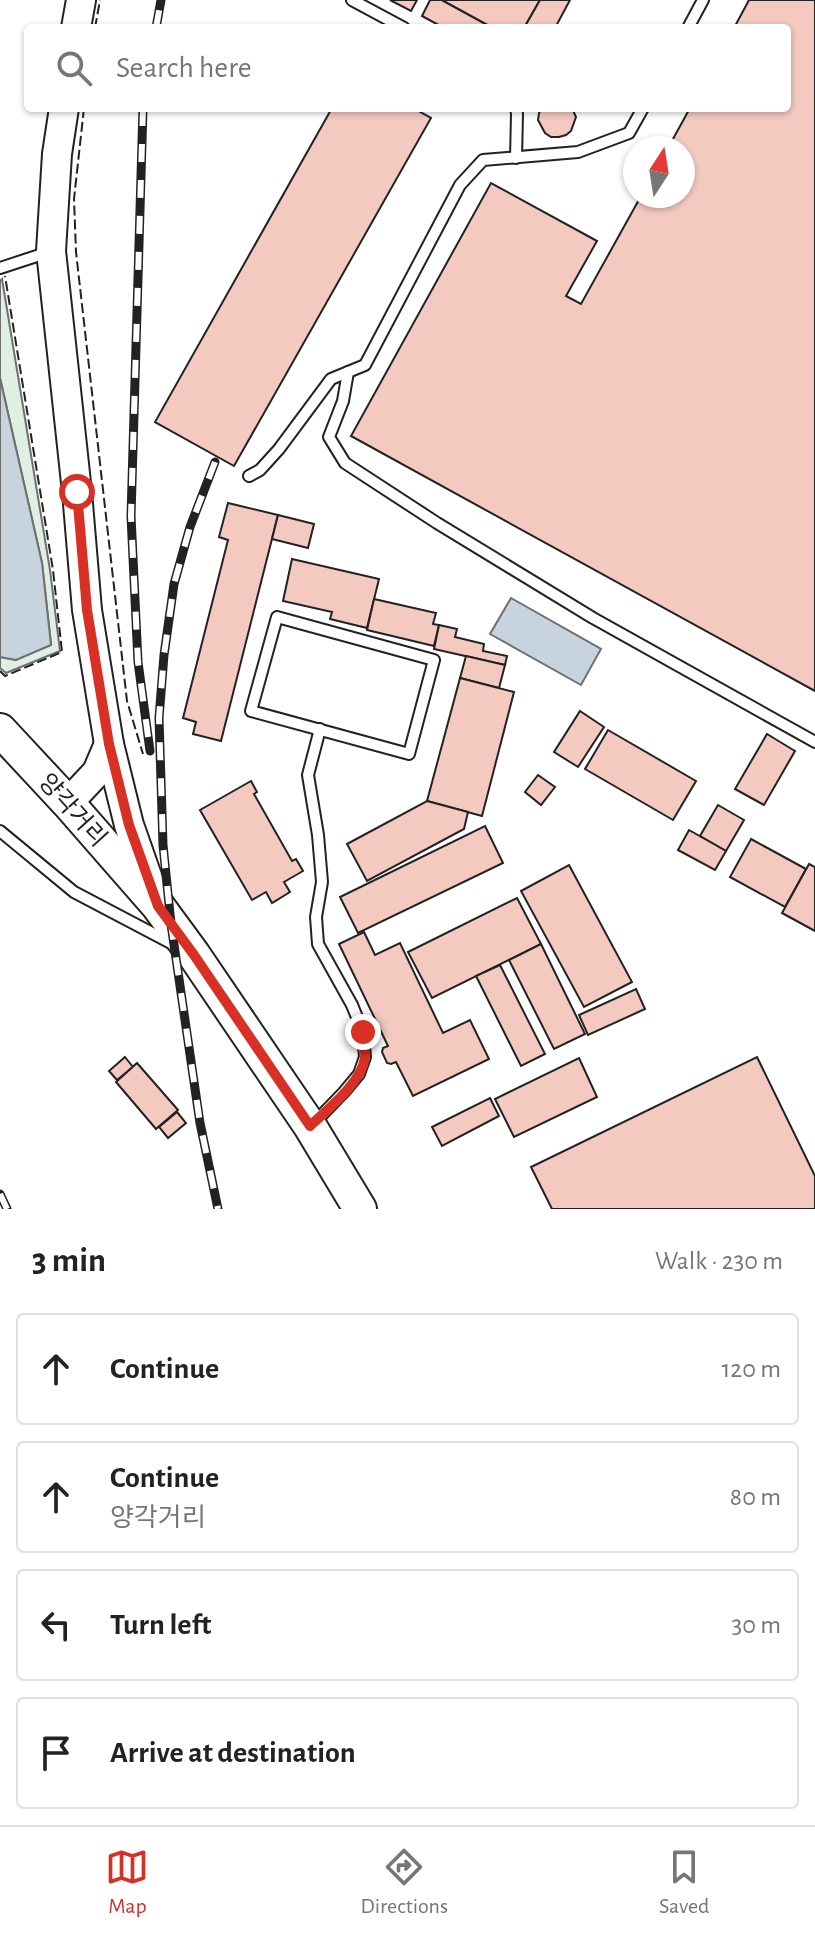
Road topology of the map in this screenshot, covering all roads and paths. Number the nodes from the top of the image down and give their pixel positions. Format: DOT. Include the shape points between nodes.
graph roads {
  1 [pos="81,0"];
  2 [pos="352,0"];
  3 [pos="703,0"];
  4 [pos="77,24"];
  5 [pos="397,24"];
  6 [pos="690,24"];
  7 [pos="63,112"];
  8 [pos="517,112"];
  9 [pos="641,112"];
  10 [pos="516,158"];
  11 [pos="51,251"];
  12 [pos="0,268"];
  13 [pos="348,372"];
  14 [pos="249,476"];
  15 [pos="320,729"];
  16 [pos="0,730"];
  17 [pos="815,742"];
  18 [pos="109,744"];
  19 [pos="68,803"];
  20 [pos="0,831"];
  21 [pos="158,906"];
  22 [pos="194,955"];
  23 [pos="310,1126"];
  24 [pos="360,1209"];
  1 -- 4 [label="main road"];
  2 -- 5 [label="lane"];
  3 -- 6 [label="lane"];
  7 -- 11 [label="main road"];
  8 -- 10 [label="lane"];
  9 -- 10 [label="lane" via="629,133 578,152"];
  10 -- 13 [label="lane" via="483,160 460,185 365,365"];
  11 -- 12 [label="lane"];
  11 -- 18 [label="main road" via="87,610"];
  13 -- 14 [label="lane" via="331,379 292,434"];
  13 -- 17 [label="lane" via="329,437 345,463 593,618"];
  15 -- 15 [label="lane" via="251,711 277,617 434,660 409,754"];
  15 -- 23 [label="lane" via="308,775 322,882 318,944 352,1005 363,1032 365,1057 352,1083"];
  16 -- 19 [label="main road, 양각거리"];
  18 -- 19 [label="main road" via="97,772"];
  18 -- 21 [label="main road" via="129,825"];
  19 -- 21 [label="main road, 양각거리"];
  20 -- 22 [label="lane" via="74,892"];
  21 -- 22 [label="main road, 양각거리"];
  22 -- 23 [label="main road, 양각거리"];
  23 -- 24 [label="main road, 양각거리"];
}
